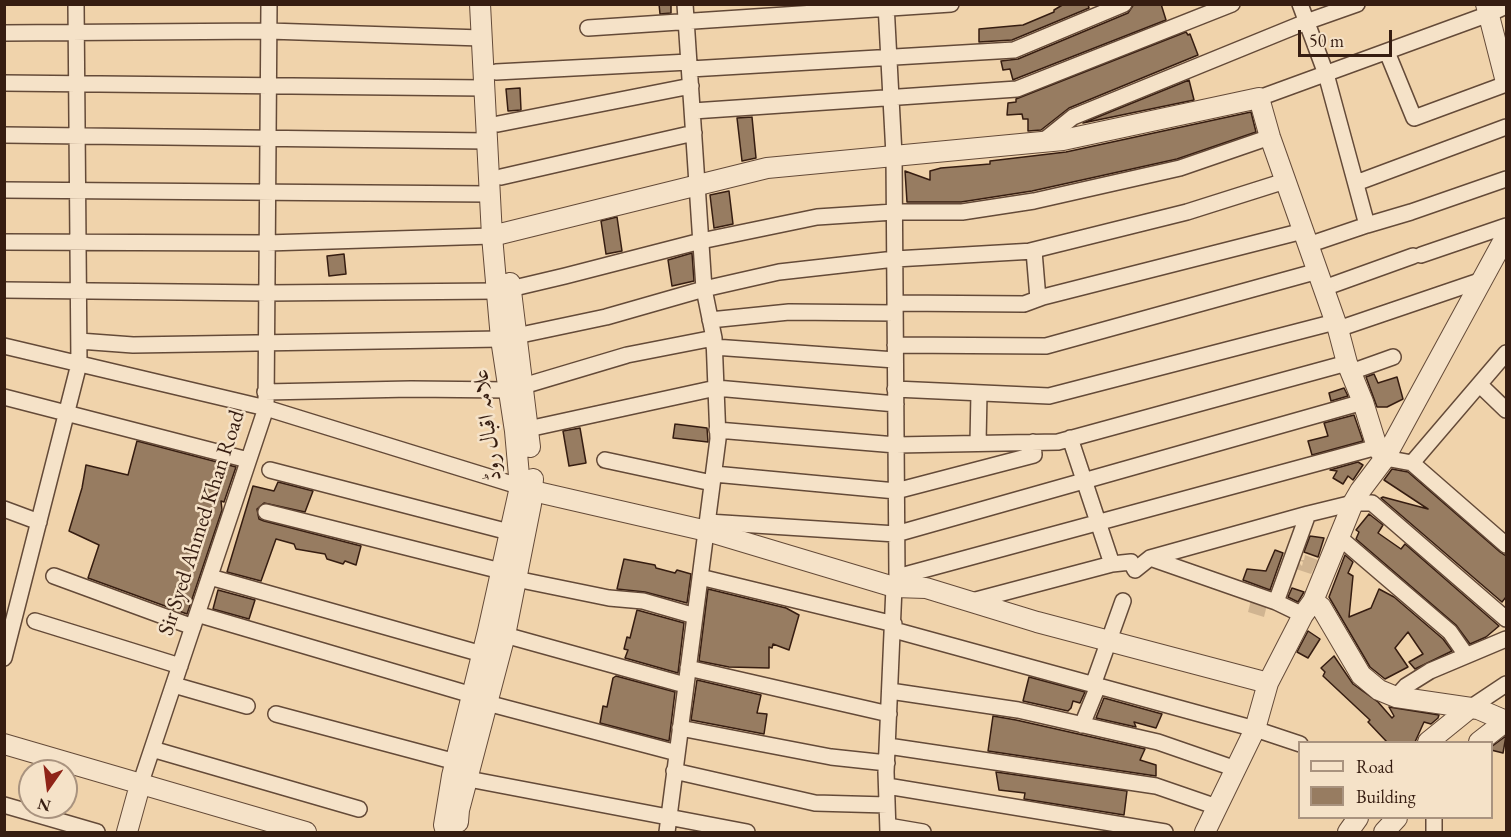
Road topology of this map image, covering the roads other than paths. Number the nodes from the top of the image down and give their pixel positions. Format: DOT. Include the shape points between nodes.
graph roads {
  1 [pos="76,4"];
  2 [pos="269,4"];
  3 [pos="480,4"];
  4 [pos="492,4"];
  5 [pos="686,4"];
  6 [pos="951,4"];
  7 [pos="1124,4"];
  8 [pos="1232,4"];
  9 [pos="1300,4"];
  10 [pos="1357,4"];
  11 [pos="886,7"];
  12 [pos="1494,8"];
  13 [pos="687,21"];
  14 [pos="1306,22"];
  15 [pos="588,28"];
  16 [pos="269,31"];
  17 [pos="76,32"];
  18 [pos="4,33"];
  19 [pos="481,38"];
  20 [pos="1387,52"];
  21 [pos="889,56"];
  22 [pos="690,65"];
  23 [pos="1326,74"];
  24 [pos="490,80"];
  25 [pos="4,83"];
  26 [pos="1506,83"];
  27 [pos="76,84"];
  28 [pos="268,86"];
  29 [pos="691,86"];
  30 [pos="891,97"];
  31 [pos="1259,98"];
  32 [pos="693,111"];
  33 [pos="498,124"];
  34 [pos="1506,127"];
  35 [pos="694,133"];
  36 [pos="4,135"];
  37 [pos="77,136"];
  38 [pos="1270,137"];
  39 [pos="268,138"];
  40 [pos="487,141"];
  41 [pos="1042,142"];
  42 [pos="894,155"];
  43 [pos="501,177"];
  44 [pos="1506,179"];
  45 [pos="1285,181"];
  46 [pos="1356,183"];
  47 [pos="698,184"];
  48 [pos="4,190"];
  49 [pos="77,190"];
  50 [pos="268,193"];
  51 [pos="489,194"];
  52 [pos="894,212"];
  53 [pos="1367,225"];
  54 [pos="1506,226"];
  55 [pos="498,235"];
  56 [pos="1506,236"];
  57 [pos="1306,238"];
  58 [pos="701,241"];
  59 [pos="4,242"];
  60 [pos="78,242"];
  61 [pos="267,243"];
  62 [pos="1030,251"];
  63 [pos="895,259"];
  64 [pos="1321,279"];
  65 [pos="1482,280"];
  66 [pos="704,289"];
  67 [pos="4,290"];
  68 [pos="504,290"];
  69 [pos="79,292"];
  70 [pos="267,293"];
  71 [pos="1038,299"];
  72 [pos="895,308"];
  73 [pos="710,320"];
  74 [pos="1337,325"];
  75 [pos="508,338"];
  76 [pos="79,341"];
  77 [pos="266,343"];
  78 [pos="714,343"];
  79 [pos="4,346"];
  80 [pos="895,353"];
  81 [pos="1506,353"];
  82 [pos="1393,357"];
  83 [pos="80,364"];
  84 [pos="1349,368"];
  85 [pos="1480,385"];
  86 [pos="716,387"];
  87 [pos="516,388"];
  88 [pos="265,392"];
  89 [pos="979,393"];
  90 [pos="4,397"];
  91 [pos="896,397"];
  92 [pos="1363,402"];
  93 [pos="266,408"];
  94 [pos="1506,410"];
  95 [pos="67,413"];
  96 [pos="528,429"];
  97 [pos="717,430"];
  98 [pos="1070,438"];
  99 [pos="1033,442"];
  100 [pos="978,443"];
  101 [pos="896,445"];
  102 [pos="1381,453"];
  103 [pos="248,460"];
  104 [pos="605,460"];
  105 [pos="1412,463"];
  106 [pos="270,470"];
  107 [pos="713,479"];
  108 [pos="1254,479"];
  109 [pos="1084,480"];
  110 [pos="527,489"];
  111 [pos="896,491"];
  112 [pos="1353,503"];
  113 [pos="4,509"];
  114 [pos="266,512"];
  115 [pos="1308,514"];
  116 [pos="1098,521"];
  117 [pos="39,522"];
  118 [pos="707,526"];
  119 [pos="509,532"];
  120 [pos="897,534"];
  121 [pos="1340,538"];
  122 [pos="1506,544"];
  123 [pos="1149,558"];
  124 [pos="1112,564"];
  125 [pos="508,575"];
  126 [pos="54,576"];
  127 [pos="210,577"];
  128 [pos="700,577"];
  129 [pos="896,582"];
  130 [pos="972,601"];
  131 [pos="1123,601"];
  132 [pos="1276,602"];
  133 [pos="1308,608"];
  134 [pos="695,616"];
  135 [pos="1506,619"];
  136 [pos="35,621"];
  137 [pos="195,621"];
  138 [pos="894,627"];
  139 [pos="496,633"];
  140 [pos="1506,639"];
  141 [pos="1108,640"];
  142 [pos="482,654"];
  143 [pos="5,655"];
  144 [pos="1466,655"];
  145 [pos="180,666"];
  146 [pos="688,668"];
  147 [pos="1268,683"];
  148 [pos="1506,684"];
  149 [pos="174,685"];
  150 [pos="685,685"];
  151 [pos="1096,686"];
  152 [pos="890,691"];
  153 [pos="1396,697"];
  154 [pos="479,699"];
  155 [pos="248,706"];
  156 [pos="1474,709"];
  157 [pos="276,714"];
  158 [pos="889,714"];
  159 [pos="1504,720"];
  160 [pos="1083,725"];
  161 [pos="680,728"];
  162 [pos="1256,729"];
  163 [pos="1429,741"];
  164 [pos="1480,741"];
  165 [pos="4,744"];
  166 [pos="1298,744"];
  167 [pos="888,746"];
  168 [pos="152,748"];
  169 [pos="677,753"];
  170 [pos="887,763"];
  171 [pos="1236,769"];
  172 [pos="674,771"];
  173 [pos="459,772"];
  174 [pos="140,785"];
  175 [pos="887,786"];
  176 [pos="4,805"];
  177 [pos="887,805"];
  178 [pos="1217,807"];
  179 [pos="359,809"];
  180 [pos="1357,819"];
  181 [pos="1396,819"];
  182 [pos="668,825"];
  183 [pos="888,829"];
  184 [pos="298,831"];
  185 [pos="97,832"];
  186 [pos="127,832"];
  187 [pos="446,832"];
  188 [pos="459,832"];
  189 [pos="747,832"];
  190 [pos="923,832"];
  191 [pos="1165,832"];
  192 [pos="1205,832"];
  193 [pos="1348,832"];
  194 [pos="1384,832"];
  1 -- 17 [label="street"];
  2 -- 16 [label="street, Sir Syed Ahmed Khan Road"];
  3 -- 19 [label="street, علامہ اقبال روڈ"];
  4 -- 24 [label="street, علامہ اقبال روڈ"];
  5 -- 13 [label="street"];
  6 -- 11 [label="street"];
  7 -- 21 [label="street" via="1014,50"];
  8 -- 30 [label="street" via="1017,89"];
  9 -- 14 [label="street"];
  10 -- 14 [label="street"];
  11 -- 13 [label="street"];
  11 -- 21 [label="street"];
  12 -- 20 [label="street"];
  12 -- 26 [label="street"];
  13 -- 15 [label="street"];
  13 -- 22 [label="street"];
  14 -- 23 [label="street"];
  14 -- 41 [label="street" via="1073,117"];
  16 -- 17 [label="street"];
  16 -- 19 [label="street"];
  16 -- 28 [label="street, Sir Syed Ahmed Khan Road"];
  17 -- 18 [label="street"];
  17 -- 27 [label="street"];
  19 -- 24 [label="street, علامہ اقبال روڈ"];
  20 -- 23 [label="street"];
  20 -- 26 [label="street" via="1414,118"];
  21 -- 22 [label="street"];
  21 -- 30 [label="street"];
  22 -- 24 [label="street"];
  22 -- 29 [label="street"];
  23 -- 31 [label="street"];
  23 -- 46 [label="street"];
  24 -- 28 [label="street"];
  24 -- 33 [label="street, علامہ اقبال روڈ"];
  24 -- 40 [label="street, علامہ اقبال روڈ"];
  25 -- 27 [label="street"];
  27 -- 28 [label="street"];
  27 -- 37 [label="street"];
  28 -- 39 [label="street, Sir Syed Ahmed Khan Road"];
  29 -- 32 [label="street"];
  29 -- 33 [label="street"];
  30 -- 32 [label="street"];
  30 -- 42 [label="street"];
  31 -- 38 [label="street"];
  31 -- 41 [label="street"];
  32 -- 35 [label="street"];
  33 -- 43 [label="street, علامہ اقبال روڈ"];
  34 -- 46 [label="street"];
  35 -- 43 [label="street"];
  35 -- 47 [label="street"];
  36 -- 37 [label="street"];
  37 -- 39 [label="street"];
  37 -- 49 [label="street"];
  38 -- 45 [label="street"];
  38 -- 52 [label="street" via="1180,168 1034,201 962,212"];
  39 -- 40 [label="street"];
  39 -- 50 [label="street, Sir Syed Ahmed Khan Road"];
  40 -- 51 [label="street, علامہ اقبال روڈ"];
  41 -- 42 [label="street"];
  42 -- 47 [label="street" via="767,168"];
  42 -- 52 [label="street"];
  43 -- 55 [label="street, علامہ اقبال روڈ"];
  44 -- 53 [label="street"];
  45 -- 57 [label="street"];
  45 -- 62 [label="street" via="1187,212"];
  46 -- 53 [label="street"];
  47 -- 55 [label="street"];
  47 -- 58 [label="street"];
  48 -- 49 [label="street"];
  49 -- 50 [label="street"];
  49 -- 60 [label="street"];
  50 -- 51 [label="street"];
  50 -- 61 [label="street, Sir Syed Ahmed Khan Road"];
  51 -- 55 [label="street, علامہ اقبال روڈ"];
  52 -- 58 [label="street" via="817,217"];
  52 -- 63 [label="street"];
  53 -- 57 [label="street"];
  54 -- 64 [label="street" via="1417,255"];
  55 -- 61 [label="street"];
  55 -- 68 [label="street, علامہ اقبال روڈ"];
  56 -- 65 [label="street"];
  57 -- 64 [label="street"];
  57 -- 71 [label="street"];
  58 -- 66 [label="street"];
  58 -- 68 [label="street"];
  59 -- 60 [label="street"];
  60 -- 61 [label="street"];
  60 -- 69 [label="street"];
  61 -- 70 [label="street, Sir Syed Ahmed Khan Road"];
  62 -- 63 [label="street"];
  62 -- 71 [label="street" via="1034,251"];
  63 -- 66 [label="street" via="779,272"];
  63 -- 72 [label="street"];
  64 -- 74 [label="street"];
  64 -- 80 [label="street" via="1046,346"];
  65 -- 74 [label="street"];
  65 -- 102 [label="street"];
  66 -- 73 [label="street"];
  66 -- 75 [label="street" via="606,317"];
  67 -- 69 [label="street"];
  68 -- 70 [label="street"];
  68 -- 75 [label="street, علامہ اقبال روڈ"];
  69 -- 70 [label="street"];
  69 -- 76 [label="street"];
  70 -- 77 [label="street, Sir Syed Ahmed Khan Road"];
  71 -- 72 [label="street" via="1024,304"];
  72 -- 73 [label="street"];
  72 -- 80 [label="street"];
  73 -- 78 [label="street"];
  74 -- 84 [label="street"];
  74 -- 89 [label="street" via="1049,396"];
  75 -- 77 [label="street"];
  75 -- 87 [label="street, علامہ اقبال روڈ"];
  76 -- 77 [label="street" via="133,345"];
  76 -- 83 [label="street"];
  77 -- 88 [label="street, Sir Syed Ahmed Khan Road"];
  78 -- 80 [label="street"];
  78 -- 86 [label="street"];
  78 -- 87 [label="street" via="627,355"];
  79 -- 83 [label="street"];
  80 -- 91 [label="street"];
  81 -- 85 [label="street"];
  82 -- 84 [label="street"];
  83 -- 93 [label="street"];
  83 -- 95 [label="street"];
  84 -- 92 [label="street"];
  84 -- 98 [label="street"];
  85 -- 94 [label="street"];
  85 -- 105 [label="street"];
  86 -- 91 [label="street"];
  86 -- 96 [label="street"];
  86 -- 97 [label="street"];
  87 -- 88 [label="street"];
  87 -- 96 [label="street, علامہ اقبال روڈ"];
  87 -- 110 [label="street, علامہ اقبال روڈ" via="515,431"];
  88 -- 93 [label="street, Sir Syed Ahmed Khan Road"];
  89 -- 91 [label="street"];
  89 -- 100 [label="street"];
  90 -- 95 [label="street"];
  91 -- 101 [label="street"];
  92 -- 102 [label="street"];
  92 -- 109 [label="street"];
  93 -- 103 [label="street, Sir Syed Ahmed Khan Road"];
  93 -- 110 [label="street"];
  95 -- 103 [label="street"];
  95 -- 117 [label="street"];
  96 -- 110 [label="street, علامہ اقبال روڈ"];
  97 -- 101 [label="street"];
  97 -- 107 [label="street"];
  98 -- 99 [label="street"];
  98 -- 109 [label="street"];
  99 -- 100 [label="street"];
  99 -- 111 [label="street" via="1034,455"];
  100 -- 101 [label="street"];
  101 -- 111 [label="street"];
  102 -- 105 [label="street"];
  102 -- 108 [label="street"];
  102 -- 112 [label="street"];
  102 -- 116 [label="street"];
  103 -- 127 [label="street, Sir Syed Ahmed Khan Road"];
  104 -- 107 [label="street"];
  105 -- 122 [label="street"];
  106 -- 119 [label="street"];
  107 -- 111 [label="street"];
  107 -- 118 [label="street"];
  109 -- 116 [label="street"];
  109 -- 120 [label="street"];
  110 -- 118 [label="street"];
  110 -- 119 [label="street, علامہ اقبال روڈ"];
  110 -- 125 [label="street, علامہ اقبال روڈ"];
  111 -- 120 [label="street"];
  112 -- 115 [label="street"];
  112 -- 121 [label="street"];
  112 -- 135 [label="street" via="1372,504"];
  113 -- 117 [label="street"];
  114 -- 125 [label="street"];
  115 -- 123 [label="street"];
  115 -- 132 [label="street"];
  116 -- 124 [label="street"];
  116 -- 129 [label="street"];
  117 -- 143 [label="street"];
  118 -- 120 [label="street"];
  118 -- 128 [label="street"];
  118 -- 129 [label="street"];
  119 -- 125 [label="street, علامہ اقبال روڈ"];
  120 -- 129 [label="street"];
  121 -- 133 [label="street"];
  121 -- 144 [label="street" via="1450,632"];
  123 -- 124 [label="street" via="1135,570 1131,562"];
  123 -- 132 [label="street"];
  124 -- 130 [label="street"];
  125 -- 134 [label="street" via="609,598 643,601"];
  125 -- 139 [label="street, علامہ اقبال روڈ"];
  126 -- 137 [label="street"];
  127 -- 137 [label="street, Sir Syed Ahmed Khan Road"];
  127 -- 142 [label="street"];
  128 -- 134 [label="street"];
  128 -- 138 [label="street"];
  129 -- 130 [label="street"];
  129 -- 138 [label="street"];
  130 -- 141 [label="street"];
  131 -- 141 [label="street"];
  132 -- 133 [label="street"];
  133 -- 147 [label="street"];
  133 -- 153 [label="street" via="1321,607 1361,675 1379,690"];
  134 -- 146 [label="street"];
  136 -- 145 [label="street"];
  137 -- 145 [label="street, Sir Syed Ahmed Khan Road"];
  137 -- 154 [label="street"];
  138 -- 151 [label="street"];
  138 -- 152 [label="street"];
  139 -- 142 [label="street, علامہ اقبال روڈ"];
  139 -- 150 [label="street"];
  139 -- 154 [label="street, علامہ اقبال روڈ"];
  140 -- 144 [label="street"];
  141 -- 147 [label="street"];
  141 -- 151 [label="street"];
  142 -- 154 [label="street, علامہ اقبال روڈ"];
  144 -- 153 [label="street" via="1430,671"];
  145 -- 149 [label="street, Sir Syed Ahmed Khan Road"];
  146 -- 150 [label="street"];
  146 -- 158 [label="street"];
  147 -- 162 [label="street"];
  148 -- 156 [label="street"];
  149 -- 155 [label="street"];
  149 -- 168 [label="street, Sir Syed Ahmed Khan Road"];
  150 -- 161 [label="street"];
  151 -- 160 [label="street"];
  151 -- 162 [label="street"];
  152 -- 158 [label="street"];
  152 -- 160 [label="street" via="1017,710"];
  153 -- 156 [label="street"];
  154 -- 169 [label="street"];
  154 -- 173 [label="street, علامہ اقبال روڈ"];
  156 -- 159 [label="street"];
  156 -- 163 [label="street"];
  157 -- 173 [label="street"];
  158 -- 167 [label="street"];
  159 -- 164 [label="street"];
  160 -- 171 [label="street" via="1158,742"];
  161 -- 169 [label="street"];
  161 -- 170 [label="street" via="831,758"];
  162 -- 166 [label="street"];
  162 -- 171 [label="street"];
  165 -- 174 [label="street"];
  167 -- 170 [label="street"];
  167 -- 178 [label="street" via="1156,786"];
  168 -- 174 [label="street, Sir Syed Ahmed Khan Road"];
  168 -- 179 [label="street"];
  169 -- 172 [label="street"];
  170 -- 175 [label="street"];
  171 -- 178 [label="street"];
  172 -- 177 [label="street" via="815,803"];
  172 -- 182 [label="street"];
  173 -- 182 [label="street"];
  173 -- 187 [label="street, علامہ اقبال روڈ" via="444,825"];
  173 -- 188 [label="street, علامہ اقبال روڈ"];
  174 -- 184 [label="street"];
  174 -- 186 [label="street, Sir Syed Ahmed Khan Road"];
  175 -- 177 [label="street"];
  175 -- 191 [label="street"];
  176 -- 185 [label="street"];
  177 -- 183 [label="street"];
  178 -- 192 [label="street"];
  180 -- 193 [label="street"];
  181 -- 194 [label="street"];
  182 -- 189 [label="street"];
  183 -- 190 [label="street"];
}
